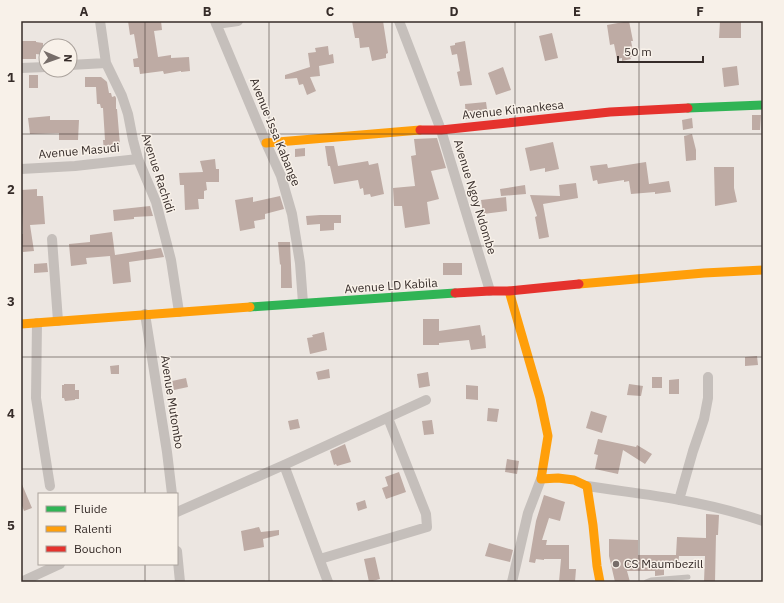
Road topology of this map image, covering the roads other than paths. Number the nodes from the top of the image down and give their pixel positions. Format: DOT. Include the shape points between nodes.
graph roads {
  1 [pos="100,21"];
  2 [pos="238,21"];
  3 [pos="399,21"];
  4 [pos="216,22"];
  5 [pos="106,63"];
  6 [pos="78,65"];
  7 [pos="38,67"];
  8 [pos="21,68"];
  9 [pos="763,105"];
  10 [pos="441,130"];
  11 [pos="266,143"];
  12 [pos="138,159"];
  13 [pos="21,169"];
  14 [pos="52,239"];
  15 [pos="763,270"];
  16 [pos="490,291"];
  17 [pos="509,292"];
  18 [pos="303,303"];
  19 [pos="180,312"];
  20 [pos="145,314"];
  21 [pos="58,321"];
  22 [pos="37,323"];
  23 [pos="21,324"];
  24 [pos="708,377"];
  25 [pos="426,400"];
  26 [pos="388,418"];
  27 [pos="284,465"];
  28 [pos="541,479"];
  29 [pos="50,486"];
  30 [pos="586,486"];
  31 [pos="172,493"];
  32 [pos="679,500"];
  33 [pos="178,512"];
  34 [pos="763,520"];
  35 [pos="320,559"];
  36 [pos="178,561"];
  37 [pos="58,565"];
  38 [pos="688,577"];
  39 [pos="21,582"];
  40 [pos="180,582"];
  41 [pos="328,582"];
  42 [pos="512,582"];
  43 [pos="600,582"];
  44 [pos="646,582"];
  1 -- 5 [label="street, Avenue Rachidi"];
  2 -- 4 [label="street"];
  3 -- 10 [label="street, Avenue Ngoy Ndombe"];
  4 -- 11 [label="street, Avenue Issa Kabange"];
  5 -- 6 [label="street"];
  5 -- 12 [label="street, Avenue Rachidi" via="128,114"];
  7 -- 8 [label="street"];
  9 -- 10 [label="street, Avenue Kimankesa" via="610,112"];
  10 -- 11 [label="street, Avenue Kimankesa"];
  10 -- 16 [label="street, Avenue Ngoy Ndombe"];
  11 -- 18 [label="street, Avenue Issa Kabange" via="281,176 292,214 300,262"];
  12 -- 13 [label="street, Avenue Masudi"];
  12 -- 19 [label="street, Avenue Rachidi" via="156,202 171,260"];
  14 -- 21 [label="street"];
  15 -- 17 [label="street, Avenue LD Kabila"];
  16 -- 17 [label="street, Avenue LD Kabila"];
  16 -- 18 [label="street, Avenue LD Kabila"];
  17 -- 28 [label="street" via="540,398 548,436"];
  18 -- 19 [label="street, Avenue LD Kabila"];
  19 -- 20 [label="street, Avenue LD Kabila"];
  20 -- 21 [label="street, Avenue LD Kabila"];
  20 -- 31 [label="street, Avenue Mutombo"];
  21 -- 22 [label="street, Avenue LD Kabila"];
  22 -- 23 [label="street, Avenue LD Kabila"];
  22 -- 29 [label="street" via="36,398"];
  24 -- 32 [label="street" via="708,398 704,418"];
  25 -- 26 [label="street"];
  26 -- 27 [label="street"];
  26 -- 35 [label="street" via="426,514 427,527"];
  27 -- 33 [label="street"];
  27 -- 35 [label="street"];
  28 -- 30 [label="street" via="574,480"];
  28 -- 42 [label="street" via="528,513"];
  30 -- 32 [label="street"];
  30 -- 43 [label="street"];
  32 -- 34 [label="street"];
  35 -- 41 [label="street"];
  36 -- 40 [label="street"];
  37 -- 39 [label="street"];
  38 -- 44 [label="lane"];
}
